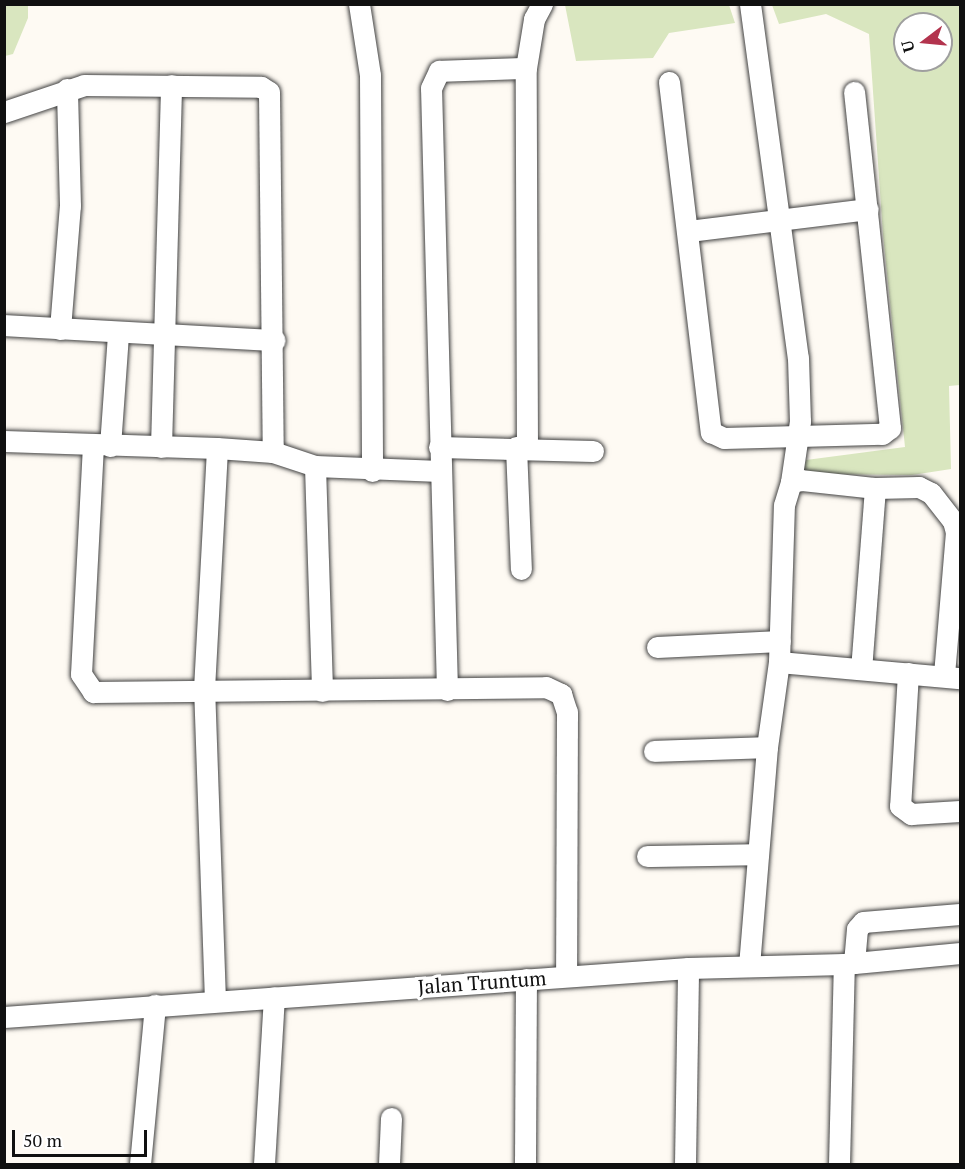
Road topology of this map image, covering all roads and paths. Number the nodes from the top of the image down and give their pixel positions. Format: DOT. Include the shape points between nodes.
graph roads {
  1 [pos="358,4"];
  2 [pos="542,4"];
  3 [pos="750,4"];
  4 [pos="526,68"];
  5 [pos="669,82"];
  6 [pos="171,85"];
  7 [pos="67,89"];
  8 [pos="854,92"];
  9 [pos="4,112"];
  10 [pos="868,209"];
  11 [pos="779,220"];
  12 [pos="689,231"];
  13 [pos="4,325"];
  14 [pos="60,329"];
  15 [pos="118,334"];
  16 [pos="165,336"];
  17 [pos="275,340"];
  18 [pos="799,434"];
  19 [pos="4,441"];
  20 [pos="101,446"];
  21 [pos="161,447"];
  22 [pos="439,447"];
  23 [pos="522,447"];
  24 [pos="217,448"];
  25 [pos="273,452"];
  26 [pos="593,452"];
  27 [pos="315,466"];
  28 [pos="372,471"];
  29 [pos="440,471"];
  30 [pos="791,482"];
  31 [pos="875,488"];
  32 [pos="958,548"];
  33 [pos="521,569"];
  34 [pos="780,640"];
  35 [pos="657,647"];
  36 [pos="779,662"];
  37 [pos="861,668"];
  38 [pos="908,673"];
  39 [pos="952,677"];
  40 [pos="204,689"];
  41 [pos="447,690"];
  42 [pos="322,691"];
  43 [pos="767,747"];
  44 [pos="654,752"];
  45 [pos="960,811"];
  46 [pos="758,854"];
  47 [pos="647,856"];
  48 [pos="960,914"];
  49 [pos="960,952"];
  50 [pos="849,964"];
  51 [pos="750,966"];
  52 [pos="688,968"];
  53 [pos="562,976"];
  54 [pos="526,979"];
  55 [pos="274,997"];
  56 [pos="215,1001"];
  57 [pos="155,1005"];
  58 [pos="4,1017"];
  59 [pos="391,1118"];
  60 [pos="140,1164"];
  61 [pos="264,1164"];
  62 [pos="389,1164"];
  63 [pos="525,1164"];
  64 [pos="685,1164"];
  65 [pos="839,1164"];
  1 -- 28 [label="street" via="370,75"];
  2 -- 4 [label="street" via="534,19"];
  3 -- 11 [label="street"];
  4 -- 22 [label="street" via="440,71 433,79"];
  4 -- 23 [label="street"];
  5 -- 12 [label="street"];
  6 -- 7 [label="street" via="84,85"];
  6 -- 16 [label="street"];
  6 -- 17 [label="street" via="261,87 269,92"];
  7 -- 9 [label="street"];
  7 -- 14 [label="street" via="69,206"];
  8 -- 10 [label="street"];
  10 -- 11 [label="street"];
  10 -- 18 [label="street" via="890,428 882,434"];
  11 -- 12 [label="street"];
  11 -- 18 [label="street" via="798,358"];
  12 -- 18 [label="street" via="711,432 724,438"];
  13 -- 14 [label="street"];
  14 -- 15 [label="street"];
  15 -- 16 [label="street"];
  15 -- 20 [label="street"];
  16 -- 17 [label="street"];
  16 -- 21 [label="street"];
  17 -- 25 [label="street"];
  18 -- 30 [label="street"];
  19 -- 20 [label="street"];
  20 -- 21 [label="street"];
  20 -- 40 [label="street" via="84,682 101,694"];
  21 -- 24 [label="street"];
  22 -- 23 [label="street"];
  22 -- 29 [label="street"];
  23 -- 26 [label="street"];
  23 -- 33 [label="street"];
  24 -- 25 [label="street"];
  24 -- 40 [label="street"];
  25 -- 27 [label="street"];
  27 -- 28 [label="street"];
  27 -- 42 [label="street"];
  28 -- 29 [label="street"];
  29 -- 41 [label="street"];
  30 -- 31 [label="street"];
  30 -- 34 [label="street" via="784,506"];
  31 -- 32 [label="street" via="904,485 931,493 953,521"];
  31 -- 37 [label="street"];
  32 -- 39 [label="street"];
  34 -- 35 [label="street"];
  34 -- 36 [label="street"];
  36 -- 37 [label="street"];
  36 -- 43 [label="street"];
  37 -- 38 [label="street"];
  38 -- 39 [label="street"];
  38 -- 45 [label="street" via="900,806 911,814"];
  40 -- 42 [label="street"];
  40 -- 56 [label="street"];
  41 -- 42 [label="street"];
  41 -- 53 [label="street" via="546,687 557,710 562,733"];
  43 -- 44 [label="street"];
  43 -- 46 [label="street"];
  46 -- 47 [label="street"];
  46 -- 51 [label="street"];
  48 -- 50 [label="street" via="863,922 857,929"];
  49 -- 50 [label="street, Jalan Truntum"];
  50 -- 51 [label="street, Jalan Truntum"];
  50 -- 65 [label="street"];
  51 -- 52 [label="street, Jalan Truntum"];
  52 -- 53 [label="street, Jalan Truntum"];
  52 -- 64 [label="street"];
  53 -- 54 [label="street, Jalan Truntum"];
  54 -- 55 [label="street, Jalan Truntum"];
  54 -- 63 [label="street"];
  55 -- 56 [label="street, Jalan Truntum"];
  55 -- 61 [label="street"];
  56 -- 57 [label="street, Jalan Truntum"];
  57 -- 58 [label="street, Jalan Truntum"];
  57 -- 60 [label="street"];
  59 -- 62 [label="street"];
}
